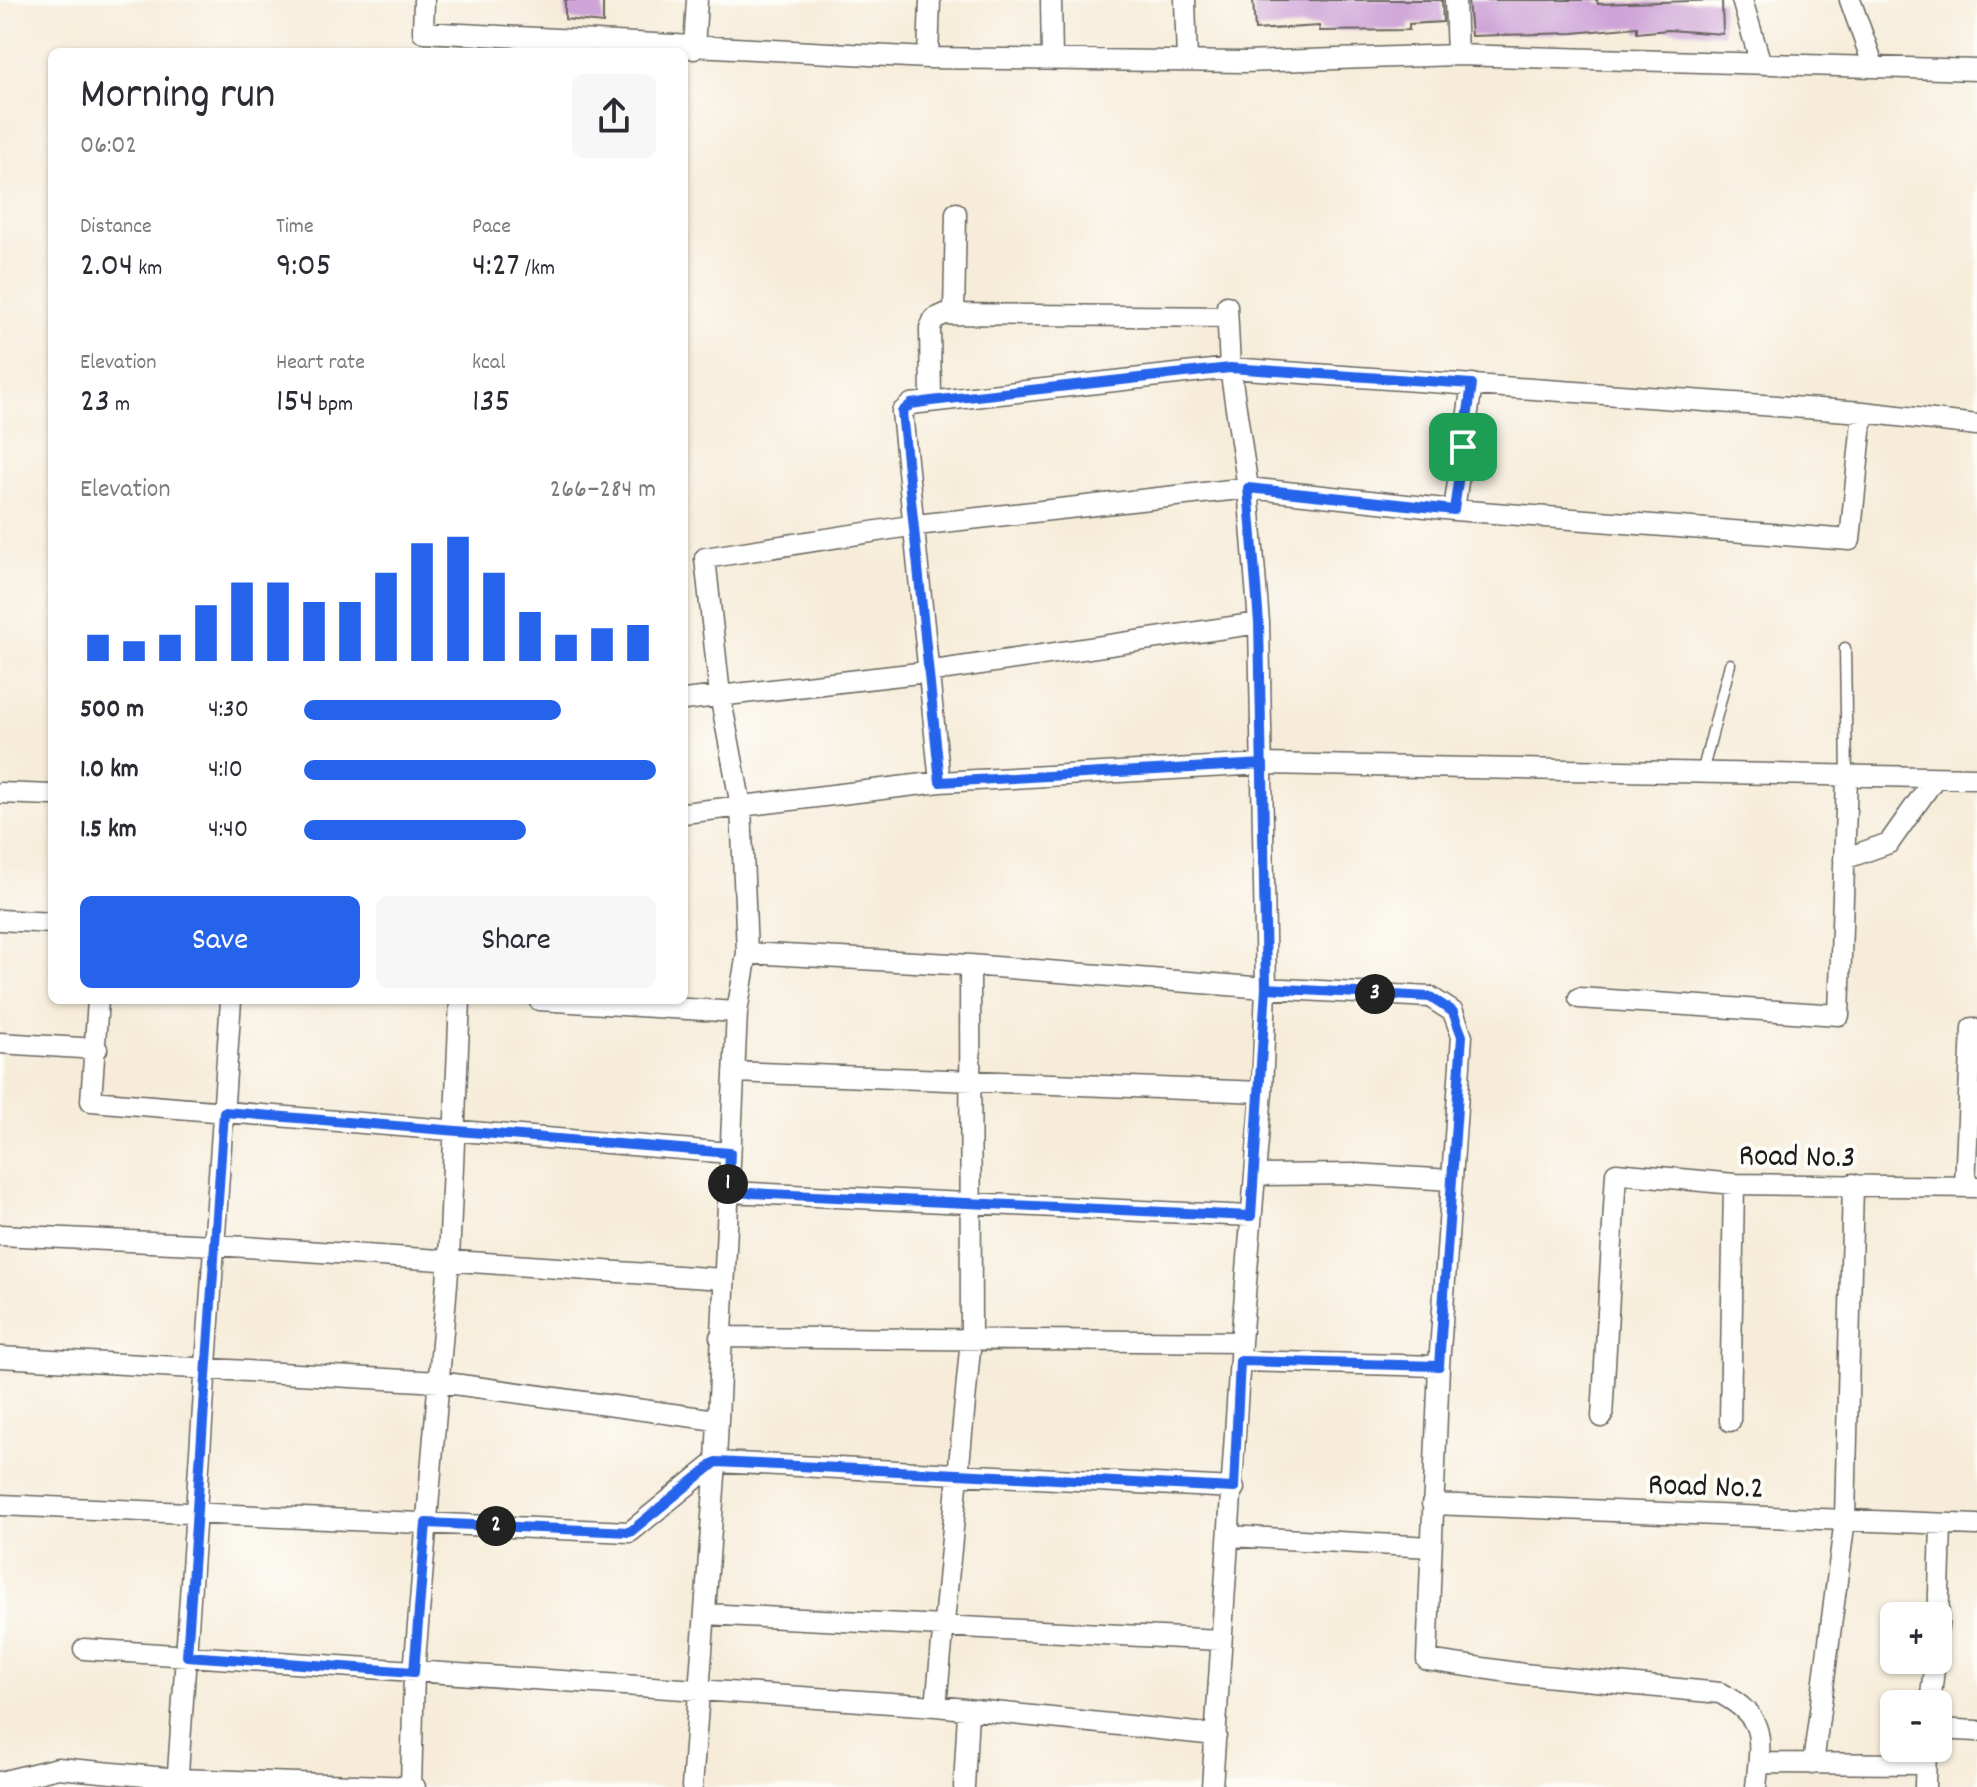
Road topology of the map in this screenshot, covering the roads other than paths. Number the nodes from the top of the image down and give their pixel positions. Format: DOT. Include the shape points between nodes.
graph roads {
  1 [pos="424,0"];
  2 [pos="697,0"];
  3 [pos="930,0"];
  4 [pos="1051,0"];
  5 [pos="1185,0"];
  6 [pos="1455,0"];
  7 [pos="1742,0"];
  8 [pos="1850,0"];
  9 [pos="678,48"];
  10 [pos="688,49"];
  11 [pos="694,49"];
  12 [pos="1457,55"];
  13 [pos="928,58"];
  14 [pos="1052,60"];
  15 [pos="1187,61"];
  16 [pos="1761,64"];
  17 [pos="1874,67"];
  18 [pos="1977,70"];
  19 [pos="956,213"];
  20 [pos="954,314"];
  21 [pos="1230,368"];
  22 [pos="1472,384"];
  23 [pos="931,401"];
  24 [pos="1863,412"];
  25 [pos="1977,425"];
  26 [pos="1248,488"];
  27 [pos="1454,510"];
  28 [pos="916,525"];
  29 [pos="1259,623"];
  30 [pos="1845,648"];
  31 [pos="1730,664"];
  32 [pos="927,672"];
  33 [pos="720,695"];
  34 [pos="688,699"];
  35 [pos="1263,764"];
  36 [pos="1701,775"];
  37 [pos="1847,778"];
  38 [pos="1935,778"];
  39 [pos="1977,778"];
  40 [pos="940,782"];
  41 [pos="0,793"];
  42 [pos="48,795"];
  43 [pos="741,806"];
  44 [pos="688,813"];
  45 [pos="1844,859"];
  46 [pos="0,920"];
  47 [pos="48,923"];
  48 [pos="747,953"];
  49 [pos="970,965"];
  50 [pos="1266,988"];
  51 [pos="1579,998"];
  52 [pos="98,1004"];
  53 [pos="231,1004"];
  54 [pos="460,1004"];
  55 [pos="605,1004"];
  56 [pos="737,1012"];
  57 [pos="1972,1028"];
  58 [pos="0,1043"];
  59 [pos="97,1049"];
  60 [pos="734,1072"];
  61 [pos="971,1079"];
  62 [pos="1262,1092"];
  63 [pos="224,1112"];
  64 [pos="456,1128"];
  65 [pos="730,1153"];
  66 [pos="1255,1175"];
  67 [pos="1451,1180"];
  68 [pos="1734,1184"];
  69 [pos="1853,1184"];
  70 [pos="1971,1187"];
  71 [pos="728,1192"];
  72 [pos="971,1203"];
  73 [pos="1251,1216"];
  74 [pos="0,1235"];
  75 [pos="215,1245"];
  76 [pos="449,1260"];
  77 [pos="723,1279"];
  78 [pos="720,1337"];
  79 [pos="971,1339"];
  80 [pos="1241,1352"];
  81 [pos="0,1357"];
  82 [pos="1439,1366"];
  83 [pos="205,1367"];
  84 [pos="439,1382"];
  85 [pos="1602,1417"];
  86 [pos="716,1420"];
  87 [pos="1730,1421"];
  88 [pos="716,1462"];
  89 [pos="957,1473"];
  90 [pos="1234,1488"];
  91 [pos="1432,1504"];
  92 [pos="0,1505"];
  93 [pos="197,1514"];
  94 [pos="1845,1519"];
  95 [pos="426,1523"];
  96 [pos="1941,1525"];
  97 [pos="1977,1525"];
  98 [pos="1229,1536"];
  99 [pos="1431,1547"];
  100 [pos="1939,1602"];
  101 [pos="705,1614"];
  102 [pos="943,1626"];
  103 [pos="1221,1640"];
  104 [pos="84,1649"];
  105 [pos="187,1656"];
  106 [pos="414,1672"];
  107 [pos="701,1690"];
  108 [pos="936,1706"];
  109 [pos="968,1712"];
  110 [pos="1952,1730"];
  111 [pos="1977,1731"];
  112 [pos="1216,1735"];
  113 [pos="1880,1759"];
  114 [pos="1925,1762"];
  115 [pos="1759,1763"];
  116 [pos="1813,1764"];
  117 [pos="0,1782"];
  118 [pos="178,1783"];
  119 [pos="412,1787"];
  120 [pos="692,1787"];
  121 [pos="964,1787"];
  122 [pos="1212,1787"];
  123 [pos="1756,1787"];
  124 [pos="1925,1787"];
  1 -- 9 [label="street" via="423,32"];
  2 -- 11 [label="street"];
  3 -- 13 [label="street"];
  4 -- 14 [label="street"];
  5 -- 15 [label="street"];
  6 -- 12 [label="street"];
  7 -- 16 [label="street"];
  8 -- 17 [label="street"];
  10 -- 11 [label="street"];
  11 -- 13 [label="street"];
  12 -- 15 [label="street"];
  12 -- 16 [label="street"];
  13 -- 14 [label="street"];
  14 -- 15 [label="street"];
  16 -- 17 [label="street"];
  17 -- 18 [label="street"];
  19 -- 20 [label="street"];
  20 -- 21 [label="street" via="1227,312"];
  20 -- 23 [label="street" via="934,319 930,328"];
  21 -- 22 [label="street"];
  21 -- 23 [label="street"];
  21 -- 26 [label="street"];
  22 -- 24 [label="street"];
  22 -- 27 [label="street"];
  23 -- 28 [label="street" via="911,404 902,412"];
  24 -- 25 [label="street"];
  24 -- 27 [label="street" via="1850,540"];
  26 -- 27 [label="street"];
  26 -- 28 [label="street"];
  26 -- 29 [label="street"];
  28 -- 32 [label="street"];
  28 -- 33 [label="street" via="705,558"];
  29 -- 32 [label="street"];
  29 -- 35 [label="street"];
  30 -- 37 [label="lane"];
  31 -- 36 [label="lane"];
  32 -- 33 [label="street"];
  32 -- 40 [label="street"];
  33 -- 34 [label="street"];
  33 -- 43 [label="street"];
  35 -- 36 [label="street"];
  35 -- 40 [label="street"];
  35 -- 50 [label="street"];
  36 -- 37 [label="street"];
  37 -- 38 [label="street"];
  37 -- 45 [label="street"];
  38 -- 39 [label="street"];
  38 -- 45 [label="street" via="1889,843"];
  40 -- 43 [label="street"];
  41 -- 42 [label="street"];
  43 -- 44 [label="street"];
  43 -- 48 [label="street"];
  45 -- 51 [label="street" via="1839,1015"];
  46 -- 47 [label="street"];
  48 -- 49 [label="street"];
  48 -- 56 [label="street"];
  49 -- 50 [label="street"];
  49 -- 61 [label="street"];
  50 -- 62 [label="street"];
  50 -- 67 [label="street" via="1430,997 1446,1004 1462,1036"];
  52 -- 59 [label="street"];
  53 -- 63 [label="street"];
  54 -- 64 [label="street"];
  55 -- 56 [label="street"];
  56 -- 60 [label="street"];
  57 -- 70 [label="street"];
  58 -- 59 [label="street"];
  59 -- 63 [label="street" via="91,1101"];
  60 -- 61 [label="street"];
  60 -- 65 [label="street"];
  61 -- 62 [label="street"];
  61 -- 72 [label="street"];
  62 -- 66 [label="street"];
  63 -- 64 [label="street"];
  63 -- 75 [label="street"];
  64 -- 65 [label="street"];
  64 -- 76 [label="street"];
  65 -- 71 [label="street"];
  66 -- 67 [label="street"];
  66 -- 73 [label="street"];
  67 -- 82 [label="street"];
  68 -- 69 [label="street, Road No.3"];
  68 -- 85 [label="street, Road No.3" via="1616,1173"];
  68 -- 87 [label="street"];
  69 -- 70 [label="street, Road No.3"];
  69 -- 94 [label="street"];
  71 -- 72 [label="street"];
  71 -- 77 [label="street"];
  72 -- 73 [label="street"];
  72 -- 79 [label="street"];
  73 -- 80 [label="street"];
  74 -- 75 [label="street"];
  75 -- 76 [label="street"];
  75 -- 83 [label="street"];
  76 -- 77 [label="street"];
  76 -- 84 [label="street"];
  77 -- 78 [label="street"];
  78 -- 79 [label="street"];
  78 -- 86 [label="street"];
  79 -- 80 [label="street"];
  79 -- 89 [label="street"];
  80 -- 82 [label="street"];
  80 -- 90 [label="street"];
  81 -- 83 [label="street"];
  82 -- 91 [label="street"];
  83 -- 84 [label="street"];
  83 -- 93 [label="street"];
  84 -- 86 [label="street"];
  84 -- 95 [label="street"];
  86 -- 88 [label="street"];
  88 -- 89 [label="street"];
  88 -- 95 [label="street" via="630,1532"];
  88 -- 101 [label="street"];
  89 -- 90 [label="street"];
  89 -- 102 [label="street"];
  90 -- 98 [label="street"];
  91 -- 94 [label="street, Road No.2"];
  91 -- 99 [label="street"];
  92 -- 93 [label="street"];
  93 -- 95 [label="street"];
  93 -- 105 [label="street"];
  94 -- 96 [label="street, Road No.2"];
  94 -- 116 [label="street"];
  95 -- 106 [label="street"];
  96 -- 97 [label="street, Road No.2"];
  96 -- 100 [label="street"];
  98 -- 99 [label="street"];
  98 -- 103 [label="street"];
  99 -- 115 [label="street" via="1427,1660 1720,1693 1746,1707 1759,1730"];
  101 -- 102 [label="street"];
  101 -- 107 [label="street"];
  102 -- 103 [label="street"];
  102 -- 108 [label="street"];
  103 -- 112 [label="street"];
  104 -- 105 [label="street"];
  105 -- 106 [label="street"];
  105 -- 118 [label="street"];
  106 -- 107 [label="street"];
  106 -- 119 [label="street"];
  107 -- 108 [label="street"];
  107 -- 120 [label="street"];
  108 -- 109 [label="street"];
  109 -- 112 [label="street"];
  109 -- 121 [label="street"];
  110 -- 111 [label="street"];
  112 -- 122 [label="street"];
  113 -- 116 [label="street"];
  114 -- 124 [label="street"];
  115 -- 116 [label="street"];
  115 -- 123 [label="street"];
  117 -- 118 [label="street" via="58,1768"];
  118 -- 119 [label="street"];
}
